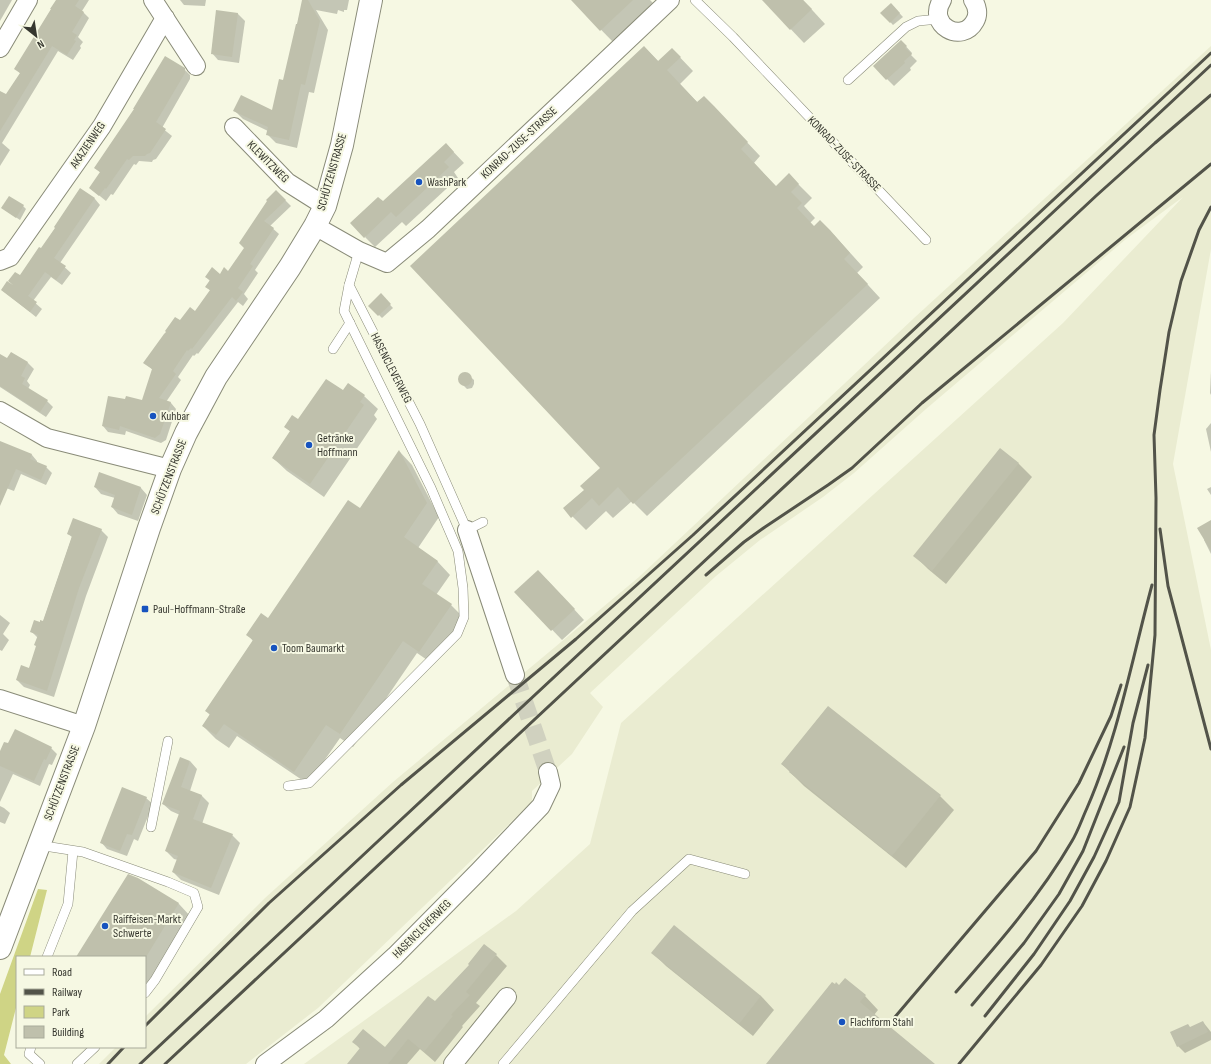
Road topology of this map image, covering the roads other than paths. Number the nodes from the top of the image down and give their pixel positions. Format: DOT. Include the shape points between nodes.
graph roads {
  1 [pos="28,0"];
  2 [pos="153,0"];
  3 [pos="371,0"];
  4 [pos="670,0"];
  5 [pos="695,0"];
  6 [pos="942,0"];
  7 [pos="976,1"];
  8 [pos="165,18"];
  9 [pos="939,19"];
  10 [pos="0,48"];
  11 [pos="196,66"];
  12 [pos="848,80"];
  13 [pos="234,127"];
  14 [pos="325,206"];
  15 [pos="315,226"];
  16 [pos="926,240"];
  17 [pos="359,251"];
  18 [pos="0,261"];
  19 [pos="349,286"];
  20 [pos="350,323"];
  21 [pos="333,350"];
  22 [pos="0,411"];
  23 [pos="170,469"];
  24 [pos="483,522"];
  25 [pos="467,530"];
  26 [pos="515,675"];
  27 [pos="0,699"];
  28 [pos="84,726"];
  29 [pos="168,741"];
  30 [pos="548,772"];
  31 [pos="288,786"];
  32 [pos="151,827"];
  33 [pos="38,845"];
  34 [pos="72,850"];
  35 [pos="745,874"];
  36 [pos="0,948"];
  37 [pos="47,956"];
  38 [pos="146,992"];
  39 [pos="507,997"];
  40 [pos="31,1048"];
  41 [pos="94,1048"];
  42 [pos="40,1064"];
  43 [pos="77,1064"];
  44 [pos="265,1064"];
  45 [pos="453,1064"];
  46 [pos="503,1064"];
  1 -- 10 [label="street"];
  2 -- 8 [label="street"];
  3 -- 14 [label="main road, SCHÜTZENSTRASSE" via="342,145"];
  4 -- 17 [label="street, KONRAD-ZUSE-STRASSE" via="428,229 387,263"];
  5 -- 16 [label="lane, KONRAD-ZUSE-STRASSE"];
  6 -- 9 [label="street" via="938,7"];
  7 -- 9 [label="street" via="976,17 972,25 961,32 944,27"];
  8 -- 11 [label="street"];
  8 -- 18 [label="street, AKAZIENWEG" via="102,126 10,258"];
  9 -- 12 [label="lane" via="918,21 906,27"];
  13 -- 14 [label="street, KLEWITZWEG" via="287,182"];
  14 -- 15 [label="main road, SCHÜTZENSTRASSE"];
  15 -- 17 [label="street"];
  15 -- 23 [label="main road, SCHÜTZENSTRASSE" via="216,377"];
  17 -- 19 [label="lane"];
  19 -- 20 [label="lane" via="344,311"];
  19 -- 25 [label="lane, HASENCLEVERWEG" via="420,424"];
  20 -- 21 [label="lane"];
  20 -- 31 [label="lane" via="431,488 458,551 464,617 458,634 309,783"];
  22 -- 23 [label="street" via="47,438"];
  23 -- 28 [label="main road, SCHÜTZENSTRASSE"];
  24 -- 25 [label="lane"];
  25 -- 26 [label="street, HASENCLEVERWEG"];
  27 -- 28 [label="street"];
  28 -- 33 [label="main road, SCHÜTZENSTRASSE"];
  29 -- 32 [label="lane"];
  30 -- 44 [label="street, HASENCLEVERWEG" via="551,785 541,806 479,871 395,956 326,1019"];
  33 -- 34 [label="lane"];
  33 -- 36 [label="main road, SCHÜTZENSTRASSE"];
  34 -- 37 [label="lane" via="68,904"];
  34 -- 38 [label="lane" via="194,893 198,906"];
  35 -- 46 [label="lane" via="689,859 632,911"];
  39 -- 45 [label="street"];
  40 -- 42 [label="lane" via="29,1054"];
  41 -- 43 [label="lane"];
}
